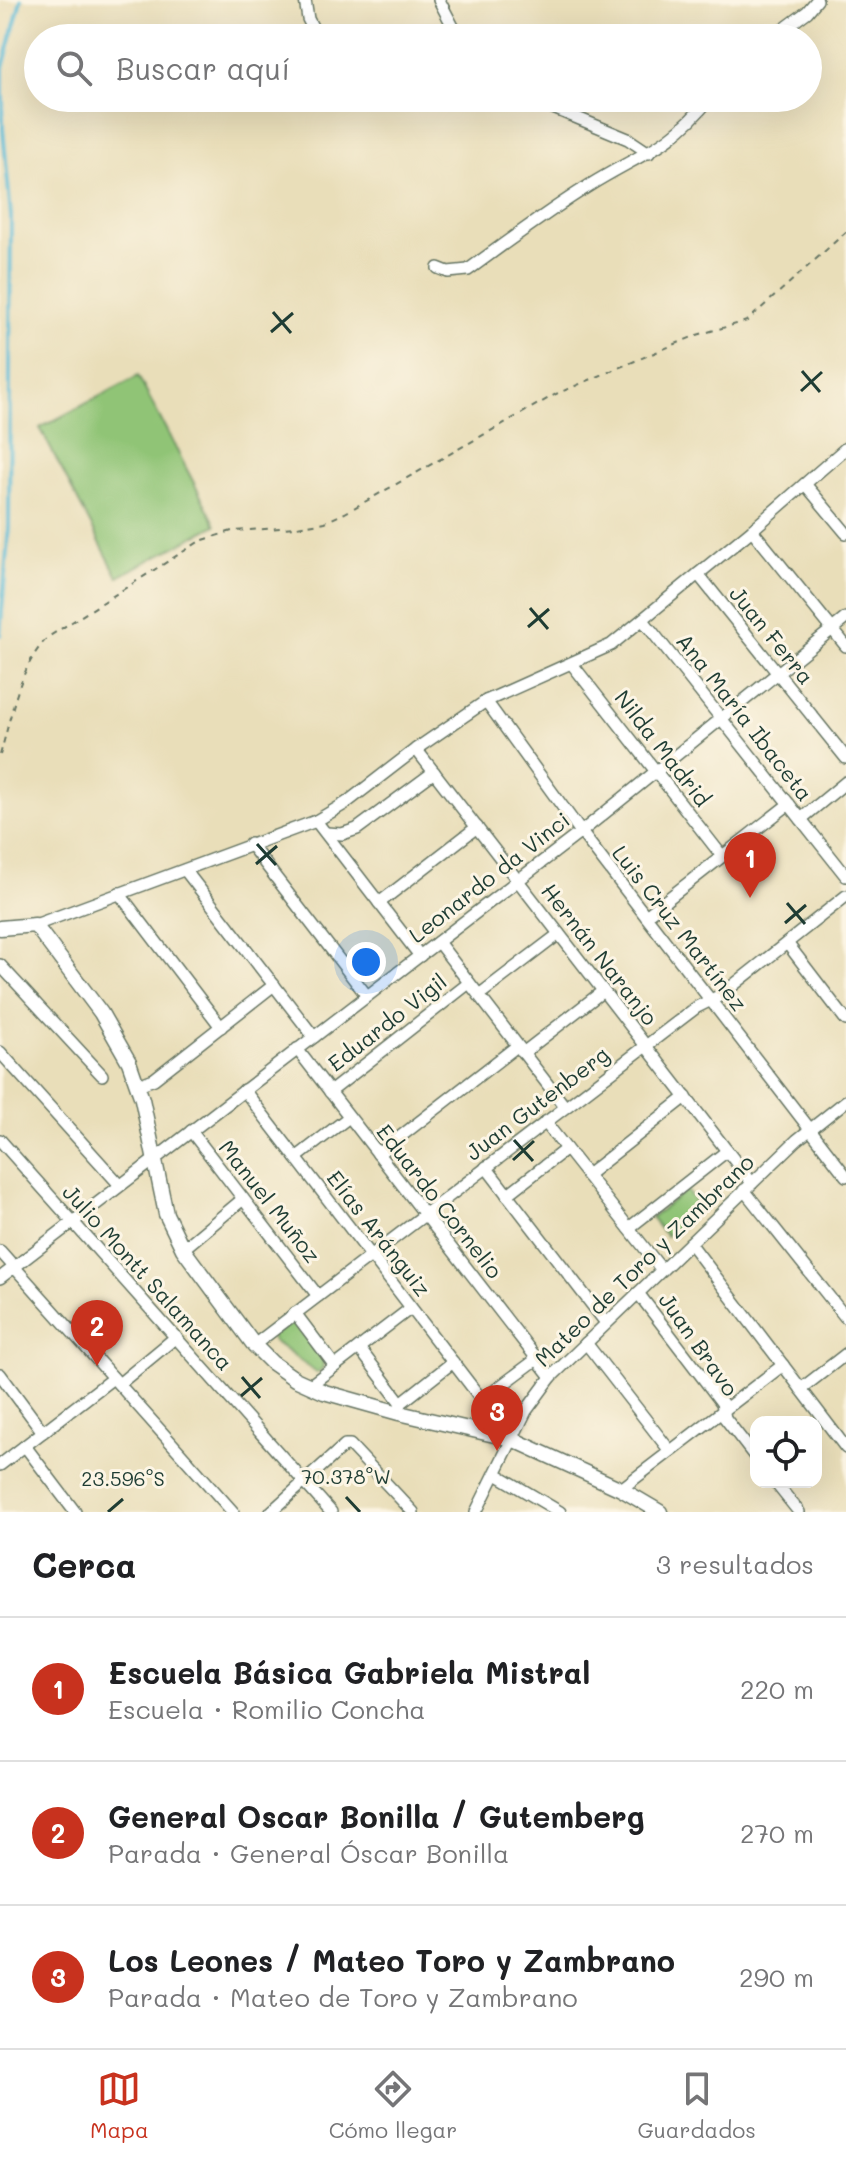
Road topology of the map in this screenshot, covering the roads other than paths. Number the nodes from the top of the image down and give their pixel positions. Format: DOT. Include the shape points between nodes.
graph roads {
  1 [pos="305,0"];
  2 [pos="439,0"];
  3 [pos="817,0"];
  4 [pos="311,24"];
  5 [pos="452,24"];
  6 [pos="791,24"];
  7 [pos="563,112"];
  8 [pos="699,112"];
  9 [pos="649,153"];
  10 [pos="438,268"];
  11 [pos="846,448"];
  12 [pos="805,484"];
  13 [pos="752,530"];
  14 [pos="846,533"];
  15 [pos="698,574"];
  16 [pos="846,618"];
  17 [pos="643,620"];
  18 [pos="832,629"];
  19 [pos="846,646"];
  20 [pos="572,664"];
  21 [pos="778,673"];
  22 [pos="486,701"];
  23 [pos="721,718"];
  24 [pos="416,749"];
  25 [pos="846,758"];
  26 [pos="656,771"];
  27 [pos="434,772"];
  28 [pos="846,782"];
  29 [pos="789,804"];
  30 [pos="801,819"];
  31 [pos="316,821"];
  32 [pos="477,827"];
  33 [pos="581,832"];
  34 [pos="326,833"];
  35 [pos="250,844"];
  36 [pos="722,856"];
  37 [pos="185,870"];
  38 [pos="846,876"];
  39 [pos="518,880"];
  40 [pos="119,893"];
  41 [pos="846,896"];
  42 [pos="379,903"];
  43 [pos="646,916"];
  44 [pos="35,925"];
  45 [pos="0,928"];
  46 [pos="559,934"];
  47 [pos="438,942"];
  48 [pos="787,943"];
  49 [pos="420,956"];
  50 [pos="0,965"];
  51 [pos="469,983"];
  52 [pos="274,985"];
  53 [pos="603,991"];
  54 [pos="479,995"];
  55 [pos="367,996"];
  56 [pos="710,1000"];
  57 [pos="846,1020"];
  58 [pos="221,1027"];
  59 [pos="314,1037"];
  60 [pos="646,1046"];
  61 [pos="297,1049"];
  62 [pos="520,1050"];
  63 [pos="0,1052"];
  64 [pos="102,1075"];
  65 [pos="138,1085"];
  66 [pos="244,1090"];
  67 [pos="330,1092"];
  68 [pos="686,1097"];
  69 [pos="846,1101"];
  70 [pos="565,1107"];
  71 [pos="349,1117"];
  72 [pos="545,1122"];
  73 [pos="809,1129"];
  74 [pos="191,1131"];
  75 [pos="0,1140"];
  76 [pos="566,1149"];
  77 [pos="727,1151"];
  78 [pos="378,1154"];
  79 [pos="296,1158"];
  80 [pos="154,1161"];
  81 [pos="486,1167"];
  82 [pos="587,1175"];
  83 [pos="846,1176"];
  84 [pos="120,1185"];
  85 [pos="748,1187"];
  86 [pos="507,1195"];
  87 [pos="243,1199"];
  88 [pos="425,1214"];
  89 [pos="73,1222"];
  90 [pos="629,1228"];
  91 [pos="690,1243"];
  92 [pos="183,1249"];
  93 [pos="0,1251"];
  94 [pos="371,1255"];
  95 [pos="14,1267"];
  96 [pos="662,1270"];
  97 [pos="0,1278"];
  98 [pos="638,1293"];
  99 [pos="318,1296"];
  100 [pos="411,1308"];
  101 [pos="295,1313"];
  102 [pos="846,1318"];
  103 [pos="606,1323"];
  104 [pos="176,1337"];
  105 [pos="586,1343"];
  106 [pos="254,1345"];
  107 [pos="359,1348"];
  108 [pos="846,1354"];
  109 [pos="537,1359"];
  110 [pos="453,1362"];
  111 [pos="783,1365"];
  112 [pos="335,1366"];
  113 [pos="0,1374"];
  114 [pos="551,1377"];
  115 [pos="116,1381"];
  116 [pos="309,1386"];
  117 [pos="801,1389"];
  118 [pos="482,1400"];
  119 [pos="400,1408"];
  120 [pos="723,1410"];
  121 [pos="476,1430"];
  122 [pos="43,1432"];
  123 [pos="512,1439"];
  124 [pos="25,1446"];
  125 [pos="846,1448"];
  126 [pos="750,1450"];
  127 [pos="670,1451"];
  128 [pos="0,1465"];
  129 [pos="496,1474"];
  130 [pos="304,1482"];
  131 [pos="780,1488"];
  132 [pos="621,1489"];
  133 [pos="75,1512"];
  134 [pos="233,1512"];
  135 [pos="271,1512"];
  136 [pos="331,1512"];
  137 [pos="413,1512"];
  138 [pos="476,1512"];
  139 [pos="560,1512"];
  140 [pos="660,1512"];
  141 [pos="799,1512"];
  1 -- 4 [label="street"];
  2 -- 5 [label="street"];
  3 -- 6 [label="street"];
  7 -- 9 [label="street"];
  8 -- 9 [label="street"];
  9 -- 10 [label="street" via="593,183 468,270"];
  11 -- 12 [label="street"];
  12 -- 13 [label="street"];
  12 -- 14 [label="street"];
  13 -- 15 [label="street"];
  13 -- 18 [label="street"];
  15 -- 17 [label="street"];
  15 -- 21 [label="street, Juan Ferra"];
  16 -- 18 [label="street, Leonardo da Vinci"];
  17 -- 20 [label="street" via="611,645"];
  17 -- 23 [label="street, Ana María Ibaceta"];
  18 -- 19 [label="street"];
  18 -- 21 [label="street, Leonardo da Vinci"];
  20 -- 22 [label="street"];
  20 -- 26 [label="street, Nilda Madrid"];
  21 -- 23 [label="street, Leonardo da Vinci"];
  21 -- 25 [label="street, Juan Ferra"];
  22 -- 24 [label="street"];
  22 -- 33 [label="street, Luis Cruz Martínez"];
  23 -- 26 [label="street, Leonardo da Vinci"];
  23 -- 29 [label="street, Ana María Ibaceta"];
  24 -- 27 [label="street, Hernán Naranjo"];
  24 -- 31 [label="street"];
  26 -- 33 [label="street, Leonardo da Vinci"];
  26 -- 36 [label="street, Nilda Madrid"];
  27 -- 32 [label="street, Hernán Naranjo"];
  27 -- 34 [label="street" via="357,829"];
  28 -- 30 [label="street"];
  29 -- 30 [label="street, Ana María Ibaceta"];
  29 -- 36 [label="street"];
  30 -- 38 [label="street, Ana María Ibaceta"];
  31 -- 34 [label="street"];
  31 -- 35 [label="street"];
  32 -- 39 [label="street, Hernán Naranjo"];
  32 -- 42 [label="street"];
  33 -- 39 [label="street, Leonardo da Vinci"];
  33 -- 43 [label="street, Luis Cruz Martínez"];
  34 -- 42 [label="street"];
  35 -- 37 [label="street"];
  35 -- 55 [label="street"];
  36 -- 43 [label="street"];
  37 -- 40 [label="street"];
  37 -- 52 [label="street"];
  39 -- 46 [label="street, Hernán Naranjo"];
  39 -- 47 [label="street, Leonardo da Vinci"];
  40 -- 44 [label="street"];
  40 -- 58 [label="street"];
  41 -- 48 [label="street, Juan Gutenberg"];
  42 -- 49 [label="street"];
  43 -- 56 [label="street, Luis Cruz Martínez"];
  44 -- 45 [label="main road"];
  44 -- 65 [label="main road" via="113,1032"];
  46 -- 53 [label="street, Hernán Naranjo"];
  46 -- 54 [label="street, Eduardo Vigil"];
  47 -- 49 [label="street, Leonardo da Vinci"];
  47 -- 51 [label="street"];
  48 -- 56 [label="street, Juan Gutenberg"];
  48 -- 57 [label="street"];
  49 -- 55 [label="street, Leonardo da Vinci"];
  50 -- 64 [label="street"];
  51 -- 54 [label="street"];
  51 -- 67 [label="street, Eduardo Vigil"];
  52 -- 58 [label="street"];
  52 -- 59 [label="street"];
  53 -- 60 [label="street, Hernán Naranjo"];
  53 -- 62 [label="street"];
  54 -- 62 [label="street"];
  55 -- 59 [label="street, Leonardo da Vinci"];
  56 -- 60 [label="street, Juan Gutenberg"];
  56 -- 73 [label="street, Luis Cruz Martínez"];
  58 -- 65 [label="street" via="154,1079"];
  59 -- 61 [label="street, Leonardo da Vinci"];
  60 -- 68 [label="street, Hernán Naranjo"];
  60 -- 70 [label="street, Juan Gutenberg"];
  61 -- 66 [label="street, Leonardo da Vinci"];
  61 -- 67 [label="street, Eduardo Cornelio"];
  62 -- 70 [label="street"];
  62 -- 78 [label="street"];
  63 -- 84 [label="street"];
  65 -- 80 [label="main road"];
  66 -- 74 [label="street, Leonardo da Vinci"];
  66 -- 79 [label="street, Elías Aránguiz"];
  67 -- 71 [label="street, Eduardo Cornelio"];
  68 -- 77 [label="street, Hernán Naranjo"];
  68 -- 82 [label="street"];
  69 -- 73 [label="street, Mateo de Toro y Zambrano"];
  70 -- 72 [label="street, Juan Gutenberg"];
  71 -- 78 [label="street, Eduardo Cornelio"];
  71 -- 79 [label="street"];
  72 -- 76 [label="street"];
  72 -- 81 [label="street, Juan Gutenberg"];
  73 -- 83 [label="street, Luis Cruz Martínez"];
  73 -- 85 [label="street, Mateo de Toro y Zambrano"];
  74 -- 80 [label="street, Leonardo da Vinci"];
  74 -- 87 [label="street, Manuel Muñoz"];
  75 -- 89 [label="street, Julio Montt Salamanca"];
  76 -- 82 [label="street"];
  76 -- 86 [label="street"];
  77 -- 85 [label="street, Hernán Naranjo"];
  77 -- 90 [label="street, Mateo de Toro y Zambrano"];
  78 -- 88 [label="street, Eduardo Cornelio"];
  79 -- 94 [label="street, Elías Aránguiz"];
  80 -- 84 [label="street, Leonardo da Vinci"];
  80 -- 92 [label="main road" via="169,1223"];
  81 -- 86 [label="street"];
  81 -- 88 [label="street, Juan Gutenberg"];
  82 -- 90 [label="street"];
  84 -- 89 [label="street, Leonardo da Vinci"];
  85 -- 91 [label="street, Mateo de Toro y Zambrano"];
  85 -- 102 [label="street, Hernán Naranjo"];
  86 -- 103 [label="street"];
  87 -- 92 [label="street"];
  87 -- 99 [label="street, Manuel Muñoz"];
  88 -- 94 [label="street, Juan Gutenberg"];
  88 -- 109 [label="street, Eduardo Cornelio"];
  89 -- 95 [label="street, Leonardo da Vinci"];
  89 -- 104 [label="street, Julio Montt Salamanca"];
  90 -- 96 [label="street"];
  91 -- 96 [label="street, Mateo de Toro y Zambrano"];
  91 -- 111 [label="street"];
  92 -- 106 [label="main road"];
  93 -- 95 [label="street"];
  94 -- 99 [label="street, Juan Gutenberg"];
  94 -- 100 [label="street, Elías Aránguiz"];
  95 -- 97 [label="street, Leonardo da Vinci"];
  95 -- 115 [label="street"];
  96 -- 98 [label="street, Mateo de Toro y Zambrano"];
  98 -- 103 [label="street, Mateo de Toro y Zambrano"];
  98 -- 120 [label="street, Juan Bravo"];
  99 -- 101 [label="street, Juan Gutenberg"];
  100 -- 107 [label="street"];
  100 -- 110 [label="street, Elías Aránguiz"];
  101 -- 106 [label="street, Juan Gutenberg"];
  101 -- 112 [label="street"];
  103 -- 105 [label="street, Mateo de Toro y Zambrano"];
  104 -- 115 [label="street"];
  104 -- 130 [label="street, Julio Montt Salamanca"];
  105 -- 114 [label="street, Mateo de Toro y Zambrano"];
  105 -- 127 [label="street"];
  106 -- 116 [label="main road"];
  107 -- 112 [label="street"];
  107 -- 119 [label="street"];
  108 -- 117 [label="street"];
  109 -- 114 [label="street, Eduardo Cornelio"];
  109 -- 118 [label="street, Mateo de Toro y Zambrano"];
  110 -- 118 [label="street, Elías Aránguiz"];
  110 -- 119 [label="street"];
  111 -- 117 [label="street"];
  111 -- 120 [label="street"];
  112 -- 116 [label="street"];
  113 -- 122 [label="street"];
  114 -- 123 [label="street, Mateo de Toro y Zambrano" via="533,1398"];
  115 -- 122 [label="street"];
  115 -- 134 [label="street"];
  116 -- 119 [label="main road"];
  117 -- 125 [label="street"];
  118 -- 121 [label="street"];
  119 -- 121 [label="main road"];
  120 -- 126 [label="street, Juan Bravo"];
  120 -- 127 [label="street"];
  121 -- 123 [label="main road"];
  122 -- 124 [label="street"];
  123 -- 129 [label="street, Mateo de Toro y Zambrano"];
  123 -- 132 [label="main road"];
  124 -- 128 [label="street"];
  124 -- 133 [label="street"];
  127 -- 132 [label="street"];
  129 -- 138 [label="street, Mateo de Toro y Zambrano"];
  129 -- 139 [label="street"];
  130 -- 135 [label="street"];
  130 -- 136 [label="street, Julio Montt Salamanca"];
  130 -- 137 [label="street" via="350,1445"];
  131 -- 141 [label="street"];
  132 -- 140 [label="main road"];
}
